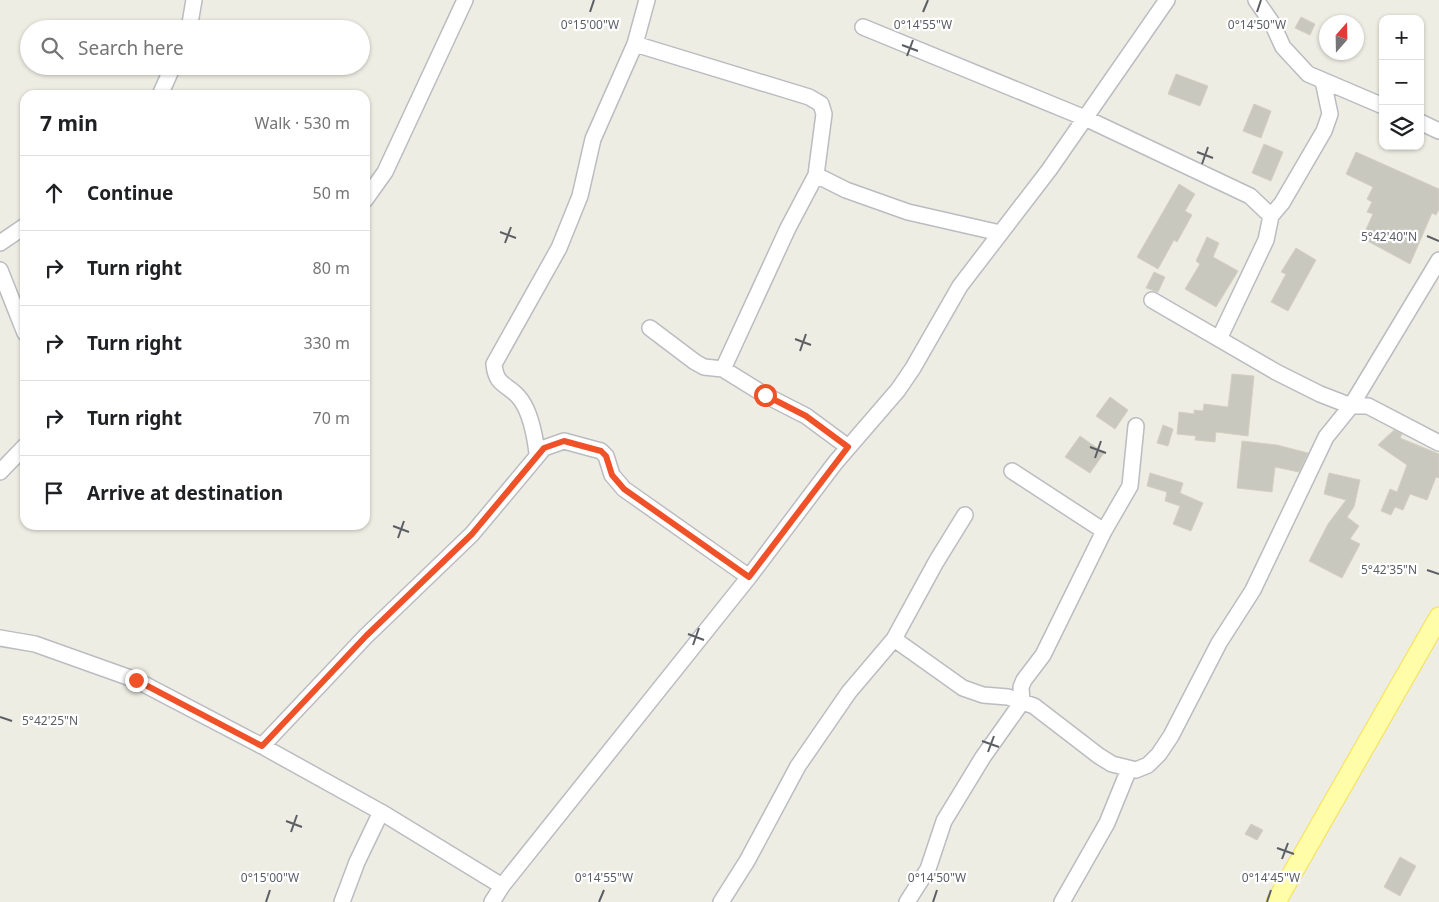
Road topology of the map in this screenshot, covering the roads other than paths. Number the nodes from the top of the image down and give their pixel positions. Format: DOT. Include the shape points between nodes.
graph roads {
  1 [pos="194,0"];
  2 [pos="465,0"];
  3 [pos="647,0"];
  4 [pos="1167,0"];
  5 [pos="1256,0"];
  6 [pos="191,20"];
  7 [pos="863,27"];
  8 [pos="635,44"];
  9 [pos="169,75"];
  10 [pos="1324,81"];
  11 [pos="162,90"];
  12 [pos="1381,105"];
  13 [pos="1085,118"];
  14 [pos="1424,124"];
  15 [pos="1439,130"];
  16 [pos="816,175"];
  17 [pos="370,193"];
  18 [pos="1271,216"];
  19 [pos="20,229"];
  20 [pos="1000,233"];
  21 [pos="0,243"];
  22 [pos="1439,260"];
  23 [pos="0,270"];
  24 [pos="1152,300"];
  25 [pos="20,321"];
  26 [pos="650,328"];
  27 [pos="1219,339"];
  28 [pos="723,369"];
  29 [pos="1351,406"];
  30 [pos="1136,426"];
  31 [pos="1439,443"];
  32 [pos="848,447"];
  33 [pos="20,451"];
  34 [pos="537,453"];
  35 [pos="1012,471"];
  36 [pos="0,472"];
  37 [pos="965,515"];
  38 [pos="1104,531"];
  39 [pos="749,577"];
  40 [pos="1439,617"];
  41 [pos="0,638"];
  42 [pos="1434,638"];
  43 [pos="894,639"];
  44 [pos="1022,702"];
  45 [pos="262,746"];
  46 [pos="1129,769"];
  47 [pos="381,812"];
  48 [pos="502,886"];
  49 [pos="342,902"];
  50 [pos="492,902"];
  51 [pos="721,902"];
  52 [pos="907,902"];
  53 [pos="1062,902"];
  54 [pos="1276,902"];
  1 -- 6 [label="street"];
  2 -- 17 [label="street" via="386,172"];
  3 -- 8 [label="street"];
  4 -- 13 [label="street"];
  5 -- 10 [label="street" via="1283,47 1308,74"];
  7 -- 13 [label="street"];
  8 -- 16 [label="street" via="809,97 821,104 824,114"];
  8 -- 34 [label="street" via="592,139 580,196 559,248 494,364 498,380 522,402 536,437"];
  9 -- 11 [label="street"];
  10 -- 12 [label="street"];
  10 -- 18 [label="street" via="1330,114 1324,131"];
  13 -- 18 [label="street" via="1250,196"];
  13 -- 20 [label="street"];
  14 -- 15 [label="street"];
  16 -- 20 [label="street" via="846,190 908,212"];
  16 -- 28 [label="street"];
  18 -- 27 [label="street" via="1266,240"];
  19 -- 21 [label="street"];
  20 -- 32 [label="street" via="960,286 898,390"];
  22 -- 29 [label="street"];
  23 -- 25 [label="street"];
  24 -- 27 [label="street"];
  26 -- 28 [label="street" via="704,368"];
  27 -- 29 [label="street" via="1276,372"];
  28 -- 32 [label="street" via="806,416"];
  29 -- 31 [label="street" via="1368,406"];
  29 -- 46 [label="street" via="1326,437 1253,590 1219,643 1171,736 1148,765"];
  30 -- 38 [label="street" via="1130,486"];
  32 -- 39 [label="street"];
  33 -- 36 [label="street"];
  34 -- 39 [label="street" via="564,441 601,451 612,475 624,489"];
  34 -- 45 [label="street" via="472,534 366,636"];
  35 -- 38 [label="street"];
  37 -- 43 [label="street"];
  38 -- 44 [label="street" via="1043,655 1024,680"];
  39 -- 48 [label="street"];
  40 -- 42 [label="main road"];
  41 -- 45 [label="street" via="35,644 136,680"];
  42 -- 54 [label="main road"];
  43 -- 44 [label="street" via="963,688"];
  43 -- 51 [label="street" via="849,692 798,766"];
  44 -- 46 [label="street" via="1050,716 1099,756"];
  44 -- 52 [label="street" via="944,821 928,869"];
  45 -- 47 [label="street"];
  46 -- 53 [label="street" via="1107,823"];
  47 -- 48 [label="street"];
  47 -- 49 [label="street"];
  48 -- 50 [label="street"];
}
